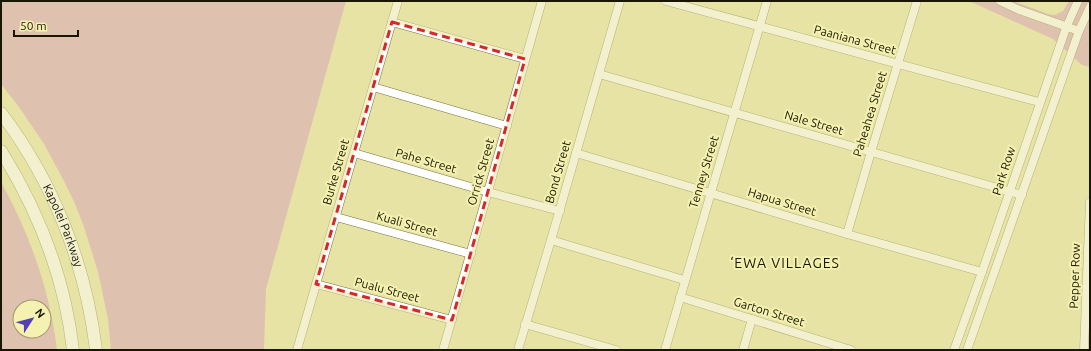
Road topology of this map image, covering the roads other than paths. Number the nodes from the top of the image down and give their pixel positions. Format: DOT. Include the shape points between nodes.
graph roads {
  1 [pos="398,1"];
  2 [pos="542,1"];
  3 [pos="620,1"];
  4 [pos="666,1"];
  5 [pos="767,1"];
  6 [pos="917,1"];
  7 [pos="1000,1"];
  8 [pos="1078,1"];
  9 [pos="1090,7"];
  10 [pos="392,22"];
  11 [pos="759,27"];
  12 [pos="1066,28"];
  13 [pos="1079,31"];
  14 [pos="526,59"];
  15 [pos="898,64"];
  16 [pos="599,74"];
  17 [pos="373,86"];
  18 [pos="1039,102"];
  19 [pos="1,113"];
  20 [pos="734,113"];
  21 [pos="507,126"];
  22 [pos="1,152"];
  23 [pos="576,152"];
  24 [pos="871,152"];
  25 [pos="354,153"];
  26 [pos="488,192"];
  27 [pos="1010,192"];
  28 [pos="710,193"];
  29 [pos="1022,195"];
  30 [pos="1090,202"];
  31 [pos="560,211"];
  32 [pos="336,217"];
  33 [pos="847,234"];
  34 [pos="551,240"];
  35 [pos="471,254"];
  36 [pos="982,272"];
  37 [pos="684,280"];
  38 [pos="316,284"];
  39 [pos="680,297"];
  40 [pos="452,320"];
  41 [pos="752,320"];
  42 [pos="525,324"];
  43 [pos="1087,341"];
  44 [pos="73,350"];
  45 [pos="96,350"];
  46 [pos="298,350"];
  47 [pos="443,350"];
  48 [pos="518,350"];
  49 [pos="616,350"];
  50 [pos="665,350"];
  51 [pos="743,350"];
  52 [pos="851,350"];
  53 [pos="954,350"];
  54 [pos="967,350"];
  55 [pos="1084,350"];
  1 -- 10 [label="street, Burke Street"];
  2 -- 14 [label="street, Orrick Street"];
  3 -- 16 [label="street, Bond Street"];
  4 -- 11 [label="street, Paaniana Street"];
  5 -- 11 [label="street, Tenney Street"];
  6 -- 15 [label="street, Paheahea Street"];
  7 -- 12 [label="street"];
  8 -- 12 [label="street, Park Row"];
  9 -- 13 [label="street, Park Row"];
  10 -- 14 [label="street"];
  10 -- 17 [label="street, Burke Street"];
  11 -- 15 [label="street, Paaniana Street"];
  11 -- 20 [label="street, Tenney Street"];
  12 -- 13 [label="street"];
  12 -- 18 [label="street, Park Row"];
  13 -- 29 [label="street, Park Row"];
  14 -- 21 [label="street, Orrick Street"];
  15 -- 18 [label="street, Paaniana Street"];
  15 -- 24 [label="street, Paheahea Street"];
  16 -- 20 [label="street, Nale Street"];
  16 -- 23 [label="street, Bond Street"];
  17 -- 21 [label="street"];
  17 -- 25 [label="street, Burke Street"];
  18 -- 27 [label="street, Park Row"];
  19 -- 45 [label="main road, Kapolei Parkway" via="32,158 63,223 86,292"];
  20 -- 24 [label="street, Nale Street"];
  20 -- 28 [label="street, Tenney Street"];
  21 -- 26 [label="street, Orrick Street"];
  22 -- 44 [label="main road, Kapolei Parkway" via="30,203 51,253 64,298"];
  23 -- 28 [label="street, Hapua Street"];
  23 -- 31 [label="street, Bond Street"];
  24 -- 27 [label="street, Nale Street"];
  24 -- 33 [label="street, Paheahea Street"];
  25 -- 26 [label="street, Pahe Street"];
  25 -- 32 [label="street, Burke Street"];
  26 -- 31 [label="street, Pahe Street"];
  26 -- 35 [label="street, Orrick Street"];
  27 -- 29 [label="street, Nale Street"];
  27 -- 36 [label="street, Park Row"];
  28 -- 33 [label="street, Hapua Street"];
  28 -- 37 [label="street, Tenney Street"];
  29 -- 54 [label="street, Park Row"];
  30 -- 43 [label="street, Pepper Row"];
  31 -- 34 [label="street, Bond Street"];
  32 -- 35 [label="street, Kuali Street"];
  32 -- 38 [label="street, Burke Street"];
  33 -- 36 [label="street, Hapua Street"];
  34 -- 37 [label="street"];
  34 -- 42 [label="street, Bond Street"];
  35 -- 40 [label="street, Orrick Street"];
  36 -- 53 [label="street, Park Row"];
  37 -- 39 [label="street, Tenney Street"];
  38 -- 40 [label="street, Pualu Street"];
  38 -- 46 [label="street, Burke Street"];
  39 -- 41 [label="street, Garton Street"];
  39 -- 50 [label="street, Tenney Street"];
  40 -- 47 [label="street, Orrick Street"];
  41 -- 51 [label="street"];
  41 -- 52 [label="street, Garton Street"];
  42 -- 48 [label="street, Bond Street"];
  42 -- 49 [label="street"];
  43 -- 55 [label="street, Pepper Row"];
}
